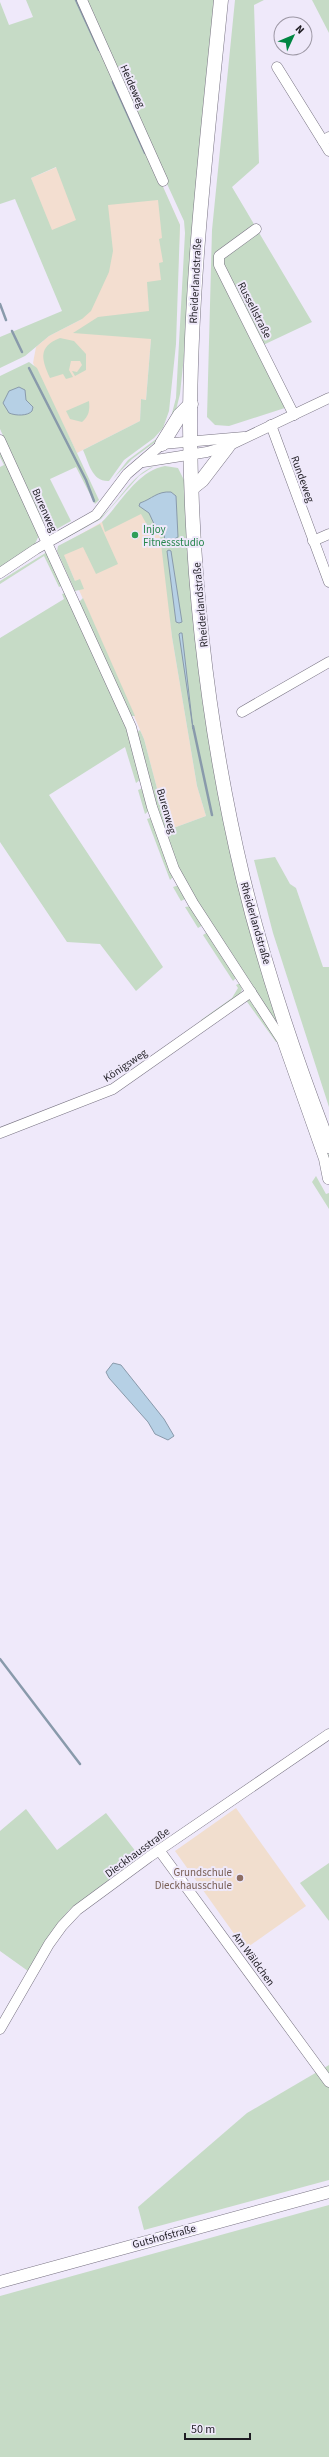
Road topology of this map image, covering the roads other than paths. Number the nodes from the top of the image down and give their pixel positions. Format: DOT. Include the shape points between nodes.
graph roads {
  1 [pos="82,0"];
  2 [pos="221,0"];
  3 [pos="277,67"];
  4 [pos="326,139"];
  5 [pos="329,151"];
  6 [pos="163,181"];
  7 [pos="256,229"];
  8 [pos="329,398"];
  9 [pos="190,404"];
  10 [pos="294,415"];
  11 [pos="270,425"];
  12 [pos="244,437"];
  13 [pos="0,440"];
  14 [pos="162,444"];
  15 [pos="228,446"];
  16 [pos="191,448"];
  17 [pos="141,462"];
  18 [pos="192,488"];
  19 [pos="329,534"];
  20 [pos="313,541"];
  21 [pos="47,543"];
  22 [pos="0,573"];
  23 [pos="329,582"];
  24 [pos="329,662"];
  25 [pos="242,712"];
  26 [pos="251,992"];
  27 [pos="0,1133"];
  28 [pos="329,1146"];
  29 [pos="328,1179"];
  30 [pos="329,1734"];
  31 [pos="159,1850"];
  32 [pos="0,2029"];
  33 [pos="329,2082"];
  34 [pos="329,2192"];
  35 [pos="0,2282"];
  1 -- 6 [label="street, Heideweg"];
  2 -- 9 [label="main road, Rheiderlandstraße" via="195,263"];
  3 -- 4 [label="street"];
  4 -- 5 [label="street"];
  7 -- 10 [label="street, Russellstraße" via="219,256 219,265"];
  8 -- 10 [label="street"];
  9 -- 14 [label="main road"];
  9 -- 16 [label="main road, Rheiderlandstraße"];
  10 -- 11 [label="street"];
  11 -- 12 [label="street"];
  11 -- 20 [label="street, Rundeweg"];
  12 -- 15 [label="street"];
  12 -- 16 [label="street"];
  13 -- 21 [label="street, Burenweg"];
  14 -- 16 [label="street"];
  14 -- 17 [label="street"];
  15 -- 16 [label="street"];
  15 -- 18 [label="main road" via="202,480"];
  16 -- 17 [label="street"];
  16 -- 18 [label="main road, Rheiderlandstraße"];
  17 -- 21 [label="street" via="127,474 96,515"];
  18 -- 28 [label="main road, Rheiderlandstraße" via="201,622 214,726 243,879 278,1002"];
  19 -- 20 [label="street"];
  20 -- 23 [label="street, Rundeweg"];
  21 -- 22 [label="street"];
  21 -- 26 [label="street, Burenweg" via="131,727 152,807 174,869"];
  24 -- 25 [label="street"];
  26 -- 27 [label="street, Königsweg" via="113,1089"];
  26 -- 29 [label="street, Burenweg" via="282,1040 324,1159"];
  30 -- 31 [label="street, Dieckhausstraße"];
  31 -- 32 [label="street, Dieckhausstraße" via="78,1910 62,1926"];
  31 -- 33 [label="street, Am Wäldchen"];
  34 -- 35 [label="street, Gutshofstraße"];
}
